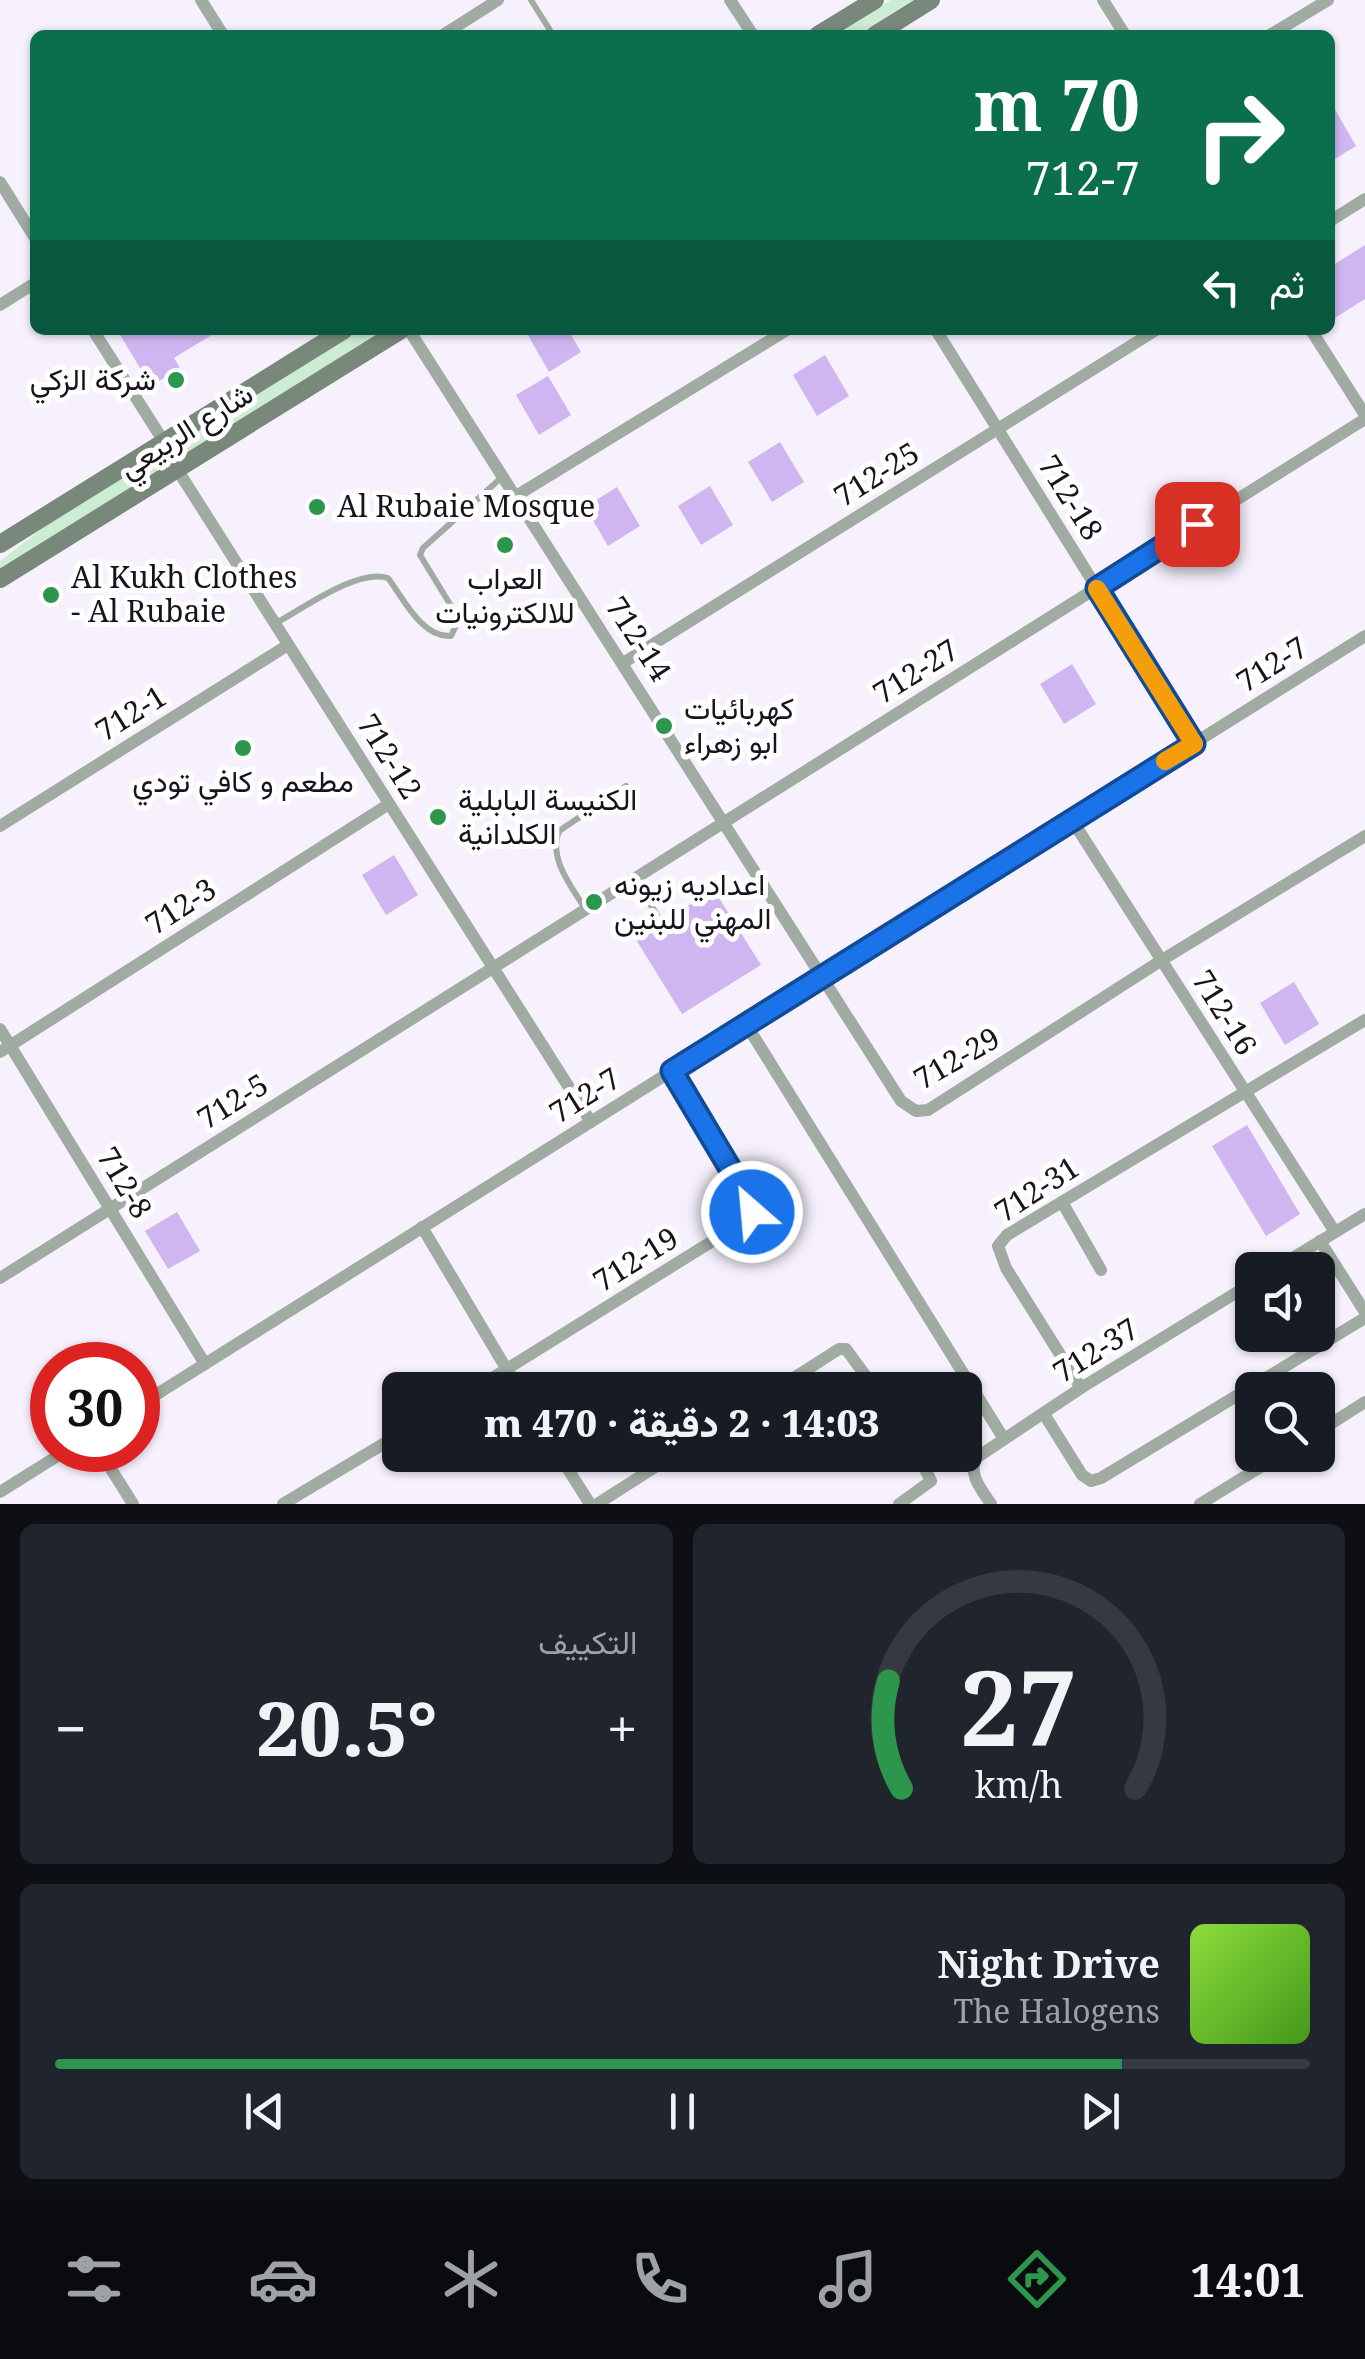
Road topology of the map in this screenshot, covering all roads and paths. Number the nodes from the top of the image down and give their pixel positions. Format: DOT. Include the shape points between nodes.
graph roads {
  1 [pos="201,0"];
  2 [pos="498,0"];
  3 [pos="531,0"];
  4 [pos="730,0"];
  5 [pos="875,0"];
  6 [pos="931,0"];
  7 [pos="1102,0"];
  8 [pos="1328,0"];
  9 [pos="220,30"];
  10 [pos="452,30"];
  11 [pos="550,30"];
  12 [pos="750,30"];
  13 [pos="826,30"];
  14 [pos="883,30"];
  15 [pos="1122,30"];
  16 [pos="1278,30"];
  17 [pos="0,182"];
  18 [pos="1365,200"];
  19 [pos="1335,219"];
  20 [pos="30,220"];
  21 [pos="30,287"];
  22 [pos="0,306"];
  23 [pos="96,335"];
  24 [pos="336,335"];
  25 [pos="394,335"];
  26 [pos="413,335"];
  27 [pos="779,335"];
  28 [pos="939,335"];
  29 [pos="1148,335"];
  30 [pos="1314,335"];
  31 [pos="1365,417"];
  32 [pos="998,429"];
  33 [pos="164,442"];
  34 [pos="177,470"];
  35 [pos="502,478"];
  36 [pos="516,496"];
  37 [pos="0,544"];
  38 [pos="0,579"];
  39 [pos="1097,588"];
  40 [pos="275,624"];
  41 [pos="1365,636"];
  42 [pos="288,645"];
  43 [pos="624,663"];
  44 [pos="1194,744"];
  45 [pos="626,786"];
  46 [pos="389,804"];
  47 [pos="1072,820"];
  48 [pos="726,822"];
  49 [pos="0,826"];
  50 [pos="1365,836"];
  51 [pos="634,879"];
  52 [pos="585,910"];
  53 [pos="657,915"];
  54 [pos="1162,960"];
  55 [pos="493,968"];
  56 [pos="824,975"];
  57 [pos="1365,1020"];
  58 [pos="746,1024"];
  59 [pos="0,1029"];
  60 [pos="5,1048"];
  61 [pos="672,1071"];
  62 [pos="1246,1093"];
  63 [pos="590,1122"];
  64 [pos="1062,1202"];
  65 [pos="110,1209"];
  66 [pos="1365,1214"];
  67 [pos="422,1228"];
  68 [pos="1334,1232"];
  69 [pos="1320,1241"];
  70 [pos="1302,1252"];
  71 [pos="1101,1270"];
  72 [pos="0,1278"];
  73 [pos="1235,1293"];
  74 [pos="1365,1315"];
  75 [pos="204,1364"];
  76 [pos="507,1370"];
  77 [pos="504,1372"];
  78 [pos="803,1372"];
  79 [pos="863,1372"];
  80 [pos="1081,1388"];
  81 [pos="160,1392"];
  82 [pos="1365,1402"];
  83 [pos="1044,1414"];
  84 [pos="1335,1421"];
  85 [pos="1004,1439"];
  86 [pos="382,1445"];
  87 [pos="32,1472"];
  88 [pos="112,1472"];
  89 [pos="570,1472"];
  90 [pos="647,1472"];
  91 [pos="926,1472"];
  92 [pos="1252,1472"];
  93 [pos="0,1492"];
  94 [pos="132,1504"];
  95 [pos="283,1504"];
  96 [pos="590,1504"];
  97 [pos="597,1504"];
  98 [pos="899,1504"];
  99 [pos="991,1504"];
  100 [pos="1200,1504"];
  1 -- 9 [label="street"];
  2 -- 10 [label="street"];
  3 -- 11 [label="lane"];
  4 -- 12 [label="street"];
  5 -- 13 [label="street"];
  6 -- 14 [label="street"];
  7 -- 15 [label="street"];
  8 -- 16 [label="street"];
  17 -- 20 [label="street"];
  18 -- 19 [label="street"];
  21 -- 22 [label="street"];
  23 -- 33 [label="street"];
  24 -- 33 [label="street, شارع الربيعي"];
  25 -- 34 [label="street, شارع الربيعي"];
  26 -- 35 [label="street, 712-14"];
  27 -- 36 [label="street"];
  28 -- 32 [label="street, 712-18"];
  29 -- 32 [label="street, 712-25"];
  30 -- 31 [label="street"];
  31 -- 39 [label="street, 712-27"];
  32 -- 39 [label="street, 712-18"];
  32 -- 43 [label="street, 712-25"];
  33 -- 37 [label="street, شارع الربيعي"];
  34 -- 38 [label="street, شارع الربيعي"];
  34 -- 40 [label="street, 712-12"];
  35 -- 36 [label="street, 712-14"];
  35 -- 40 [label="lane" via="420,555 455,608 459,619 451,636 428,631 378,574"];
  36 -- 43 [label="street, 712-14"];
  39 -- 44 [label="street, 712-18"];
  39 -- 48 [label="street, 712-27"];
  40 -- 42 [label="street, 712-12"];
  41 -- 44 [label="street, 712-7"];
  42 -- 46 [label="street, 712-12"];
  42 -- 49 [label="street, 712-1"];
  43 -- 48 [label="street, 712-14"];
  44 -- 47 [label="street, 712-7"];
  45 -- 52 [label="lane" via="559,831 554,843"];
  46 -- 55 [label="street, 712-12"];
  46 -- 60 [label="street, 712-3"];
  47 -- 54 [label="street, 712-16"];
  47 -- 56 [label="street, 712-7"];
  48 -- 51 [label="street, 712-27"];
  48 -- 56 [label="street, 712-14"];
  50 -- 54 [label="street"];
  51 -- 52 [label="street, 712-27"];
  51 -- 53 [label="lane"];
  52 -- 55 [label="street, 712-27"];
  54 -- 56 [label="street, 712-29" via="928,1110 916,1111 902,1101"];
  54 -- 62 [label="street, 712-16"];
  55 -- 63 [label="street, 712-12"];
  55 -- 65 [label="street, 712-5"];
  56 -- 58 [label="street, 712-7"];
  57 -- 62 [label="street, 712-31"];
  58 -- 61 [label="street, 712-7"];
  58 -- 85 [label="street"];
  59 -- 60 [label="street, 712-8"];
  60 -- 65 [label="street, 712-8"];
  61 -- 63 [label="street, 712-7"];
  61 -- 76 [label="street, 712-19" via="752,1212"];
  62 -- 64 [label="street, 712-31"];
  62 -- 68 [label="street, 712-16"];
  63 -- 67 [label="street, 712-7"];
  64 -- 71 [label="street"];
  64 -- 80 [label="street, 712-31" via="998,1246"];
  65 -- 72 [label="street, 712-5"];
  65 -- 75 [label="street, 712-8"];
  66 -- 68 [label="street"];
  67 -- 75 [label="street, 712-7"];
  67 -- 76 [label="street"];
  68 -- 69 [label="street"];
  69 -- 70 [label="street"];
  69 -- 74 [label="street"];
  73 -- 80 [label="street, 712-37"];
  74 -- 83 [label="street" via="1102,1478 1082,1475"];
  75 -- 81 [label="street, 712-7"];
  76 -- 77 [label="street"];
  78 -- 79 [label="street" via="846,1349"];
  80 -- 83 [label="street, 712-37"];
  82 -- 84 [label="street"];
  83 -- 85 [label="street, 712-37"];
  85 -- 99 [label="street, 712-37" via="972,1467"];
  86 -- 95 [label="street"];
  87 -- 93 [label="street"];
  88 -- 94 [label="street"];
  89 -- 96 [label="street"];
  90 -- 97 [label="street"];
  91 -- 98 [label="street" via="931,1481"];
  92 -- 100 [label="street"];
}
